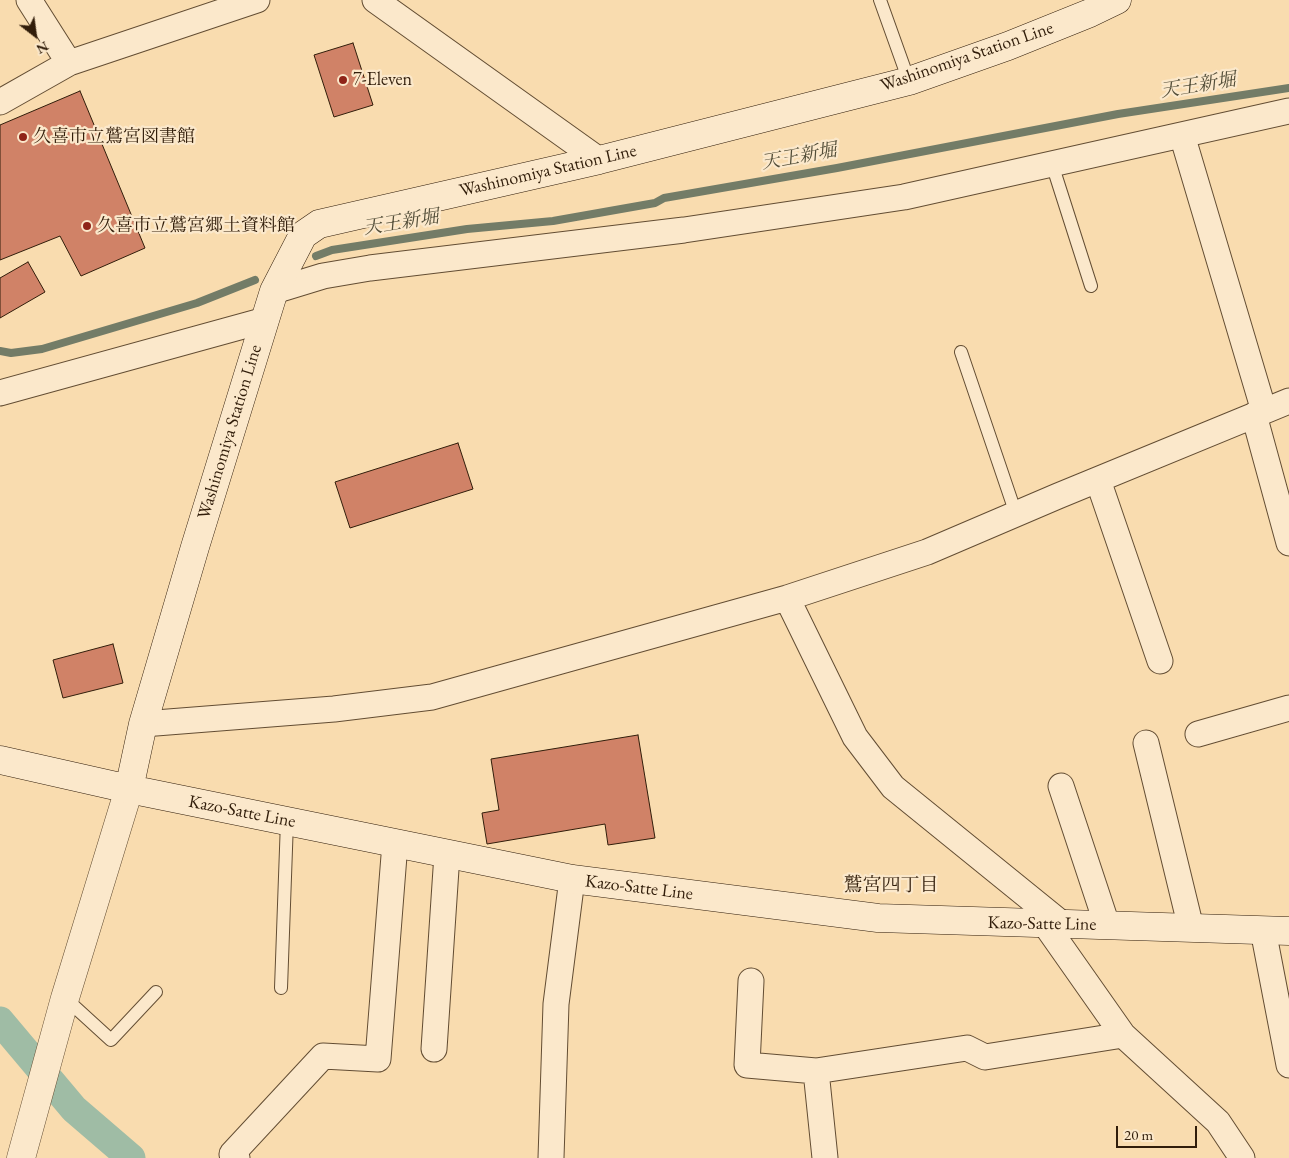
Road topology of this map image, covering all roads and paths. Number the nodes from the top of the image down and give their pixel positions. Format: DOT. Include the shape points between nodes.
graph roads {
  1 [pos="30,0"];
  2 [pos="257,0"];
  3 [pos="375,0"];
  4 [pos="880,0"];
  5 [pos="1117,0"];
  6 [pos="69,63"];
  7 [pos="909,81"];
  8 [pos="0,102"];
  9 [pos="1289,111"];
  10 [pos="1182,135"];
  11 [pos="599,160"];
  12 [pos="1052,164"];
  13 [pos="1091,286"];
  14 [pos="274,291"];
  15 [pos="265,320"];
  16 [pos="961,352"];
  17 [pos="0,393"];
  18 [pos="1289,401"];
  19 [pos="1259,413"];
  20 [pos="1098,480"];
  21 [pos="1016,514"];
  22 [pos="1289,543"];
  23 [pos="787,598"];
  24 [pos="1160,661"];
  25 [pos="1289,708"];
  26 [pos="143,724"];
  27 [pos="1198,734"];
  28 [pos="1146,742"];
  29 [pos="0,760"];
  30 [pos="1061,786"];
  31 [pos="129,789"];
  32 [pos="287,821"];
  33 [pos="395,843"];
  34 [pos="447,854"];
  35 [pos="572,879"];
  36 [pos="1054,924"];
  37 [pos="1108,925"];
  38 [pos="1191,928"];
  39 [pos="1276,931"];
  40 [pos="751,981"];
  41 [pos="281,988"];
  42 [pos="156,992"];
  43 [pos="65,998"];
  44 [pos="1123,1035"];
  45 [pos="434,1049"];
  46 [pos="1289,1065"];
  47 [pos="816,1072"];
  48 [pos="21,1158"];
  49 [pos="237,1158"];
  50 [pos="551,1158"];
  51 [pos="825,1158"];
  52 [pos="1242,1158"];
  1 -- 6 [label="street"];
  2 -- 6 [label="street"];
  3 -- 11 [label="street"];
  4 -- 7 [label="lane"];
  5 -- 7 [label="main road, Washinomiya Station Line" via="1008,46"];
  6 -- 8 [label="street"];
  7 -- 11 [label="main road, Washinomiya Station Line"];
  9 -- 10 [label="street"];
  10 -- 12 [label="street"];
  10 -- 19 [label="street"];
  11 -- 14 [label="main road, Washinomiya Station Line" via="319,224 303,234"];
  12 -- 13 [label="lane"];
  12 -- 14 [label="street" via="904,197 684,230 370,268 323,276"];
  14 -- 15 [label="main road, Washinomiya Station Line"];
  15 -- 17 [label="street"];
  15 -- 26 [label="main road, Washinomiya Station Line"];
  16 -- 21 [label="lane"];
  18 -- 19 [label="street"];
  19 -- 20 [label="street"];
  19 -- 22 [label="street"];
  20 -- 21 [label="street"];
  20 -- 24 [label="street"];
  21 -- 23 [label="street" via="927,552"];
  23 -- 26 [label="street" via="432,697 334,709"];
  23 -- 36 [label="street" via="855,736 893,787"];
  25 -- 27 [label="street"];
  26 -- 31 [label="main road, Washinomiya Station Line"];
  28 -- 38 [label="street"];
  29 -- 31 [label="main road, Kazo-Satte Line"];
  30 -- 37 [label="street"];
  31 -- 32 [label="main road, Kazo-Satte Line"];
  31 -- 43 [label="main road, Washinomiya Station Line"];
  32 -- 33 [label="main road, Kazo-Satte Line"];
  32 -- 41 [label="lane"];
  33 -- 34 [label="main road, Kazo-Satte Line"];
  33 -- 49 [label="street" via="378,1058 322,1056 232,1154"];
  34 -- 35 [label="main road, Kazo-Satte Line"];
  34 -- 45 [label="street"];
  35 -- 36 [label="main road, Kazo-Satte Line" via="878,918"];
  35 -- 50 [label="street" via="556,1004"];
  36 -- 37 [label="main road, Kazo-Satte Line"];
  36 -- 44 [label="street"];
  37 -- 38 [label="main road, Kazo-Satte Line"];
  38 -- 39 [label="main road, Kazo-Satte Line"];
  39 -- 46 [label="street"];
  40 -- 47 [label="street" via="747,1065"];
  42 -- 43 [label="lane" via="111,1040"];
  43 -- 48 [label="main road, Washinomiya Station Line"];
  44 -- 47 [label="street" via="985,1056 967,1048"];
  44 -- 52 [label="street" via="1218,1122"];
  47 -- 51 [label="street"];
}
